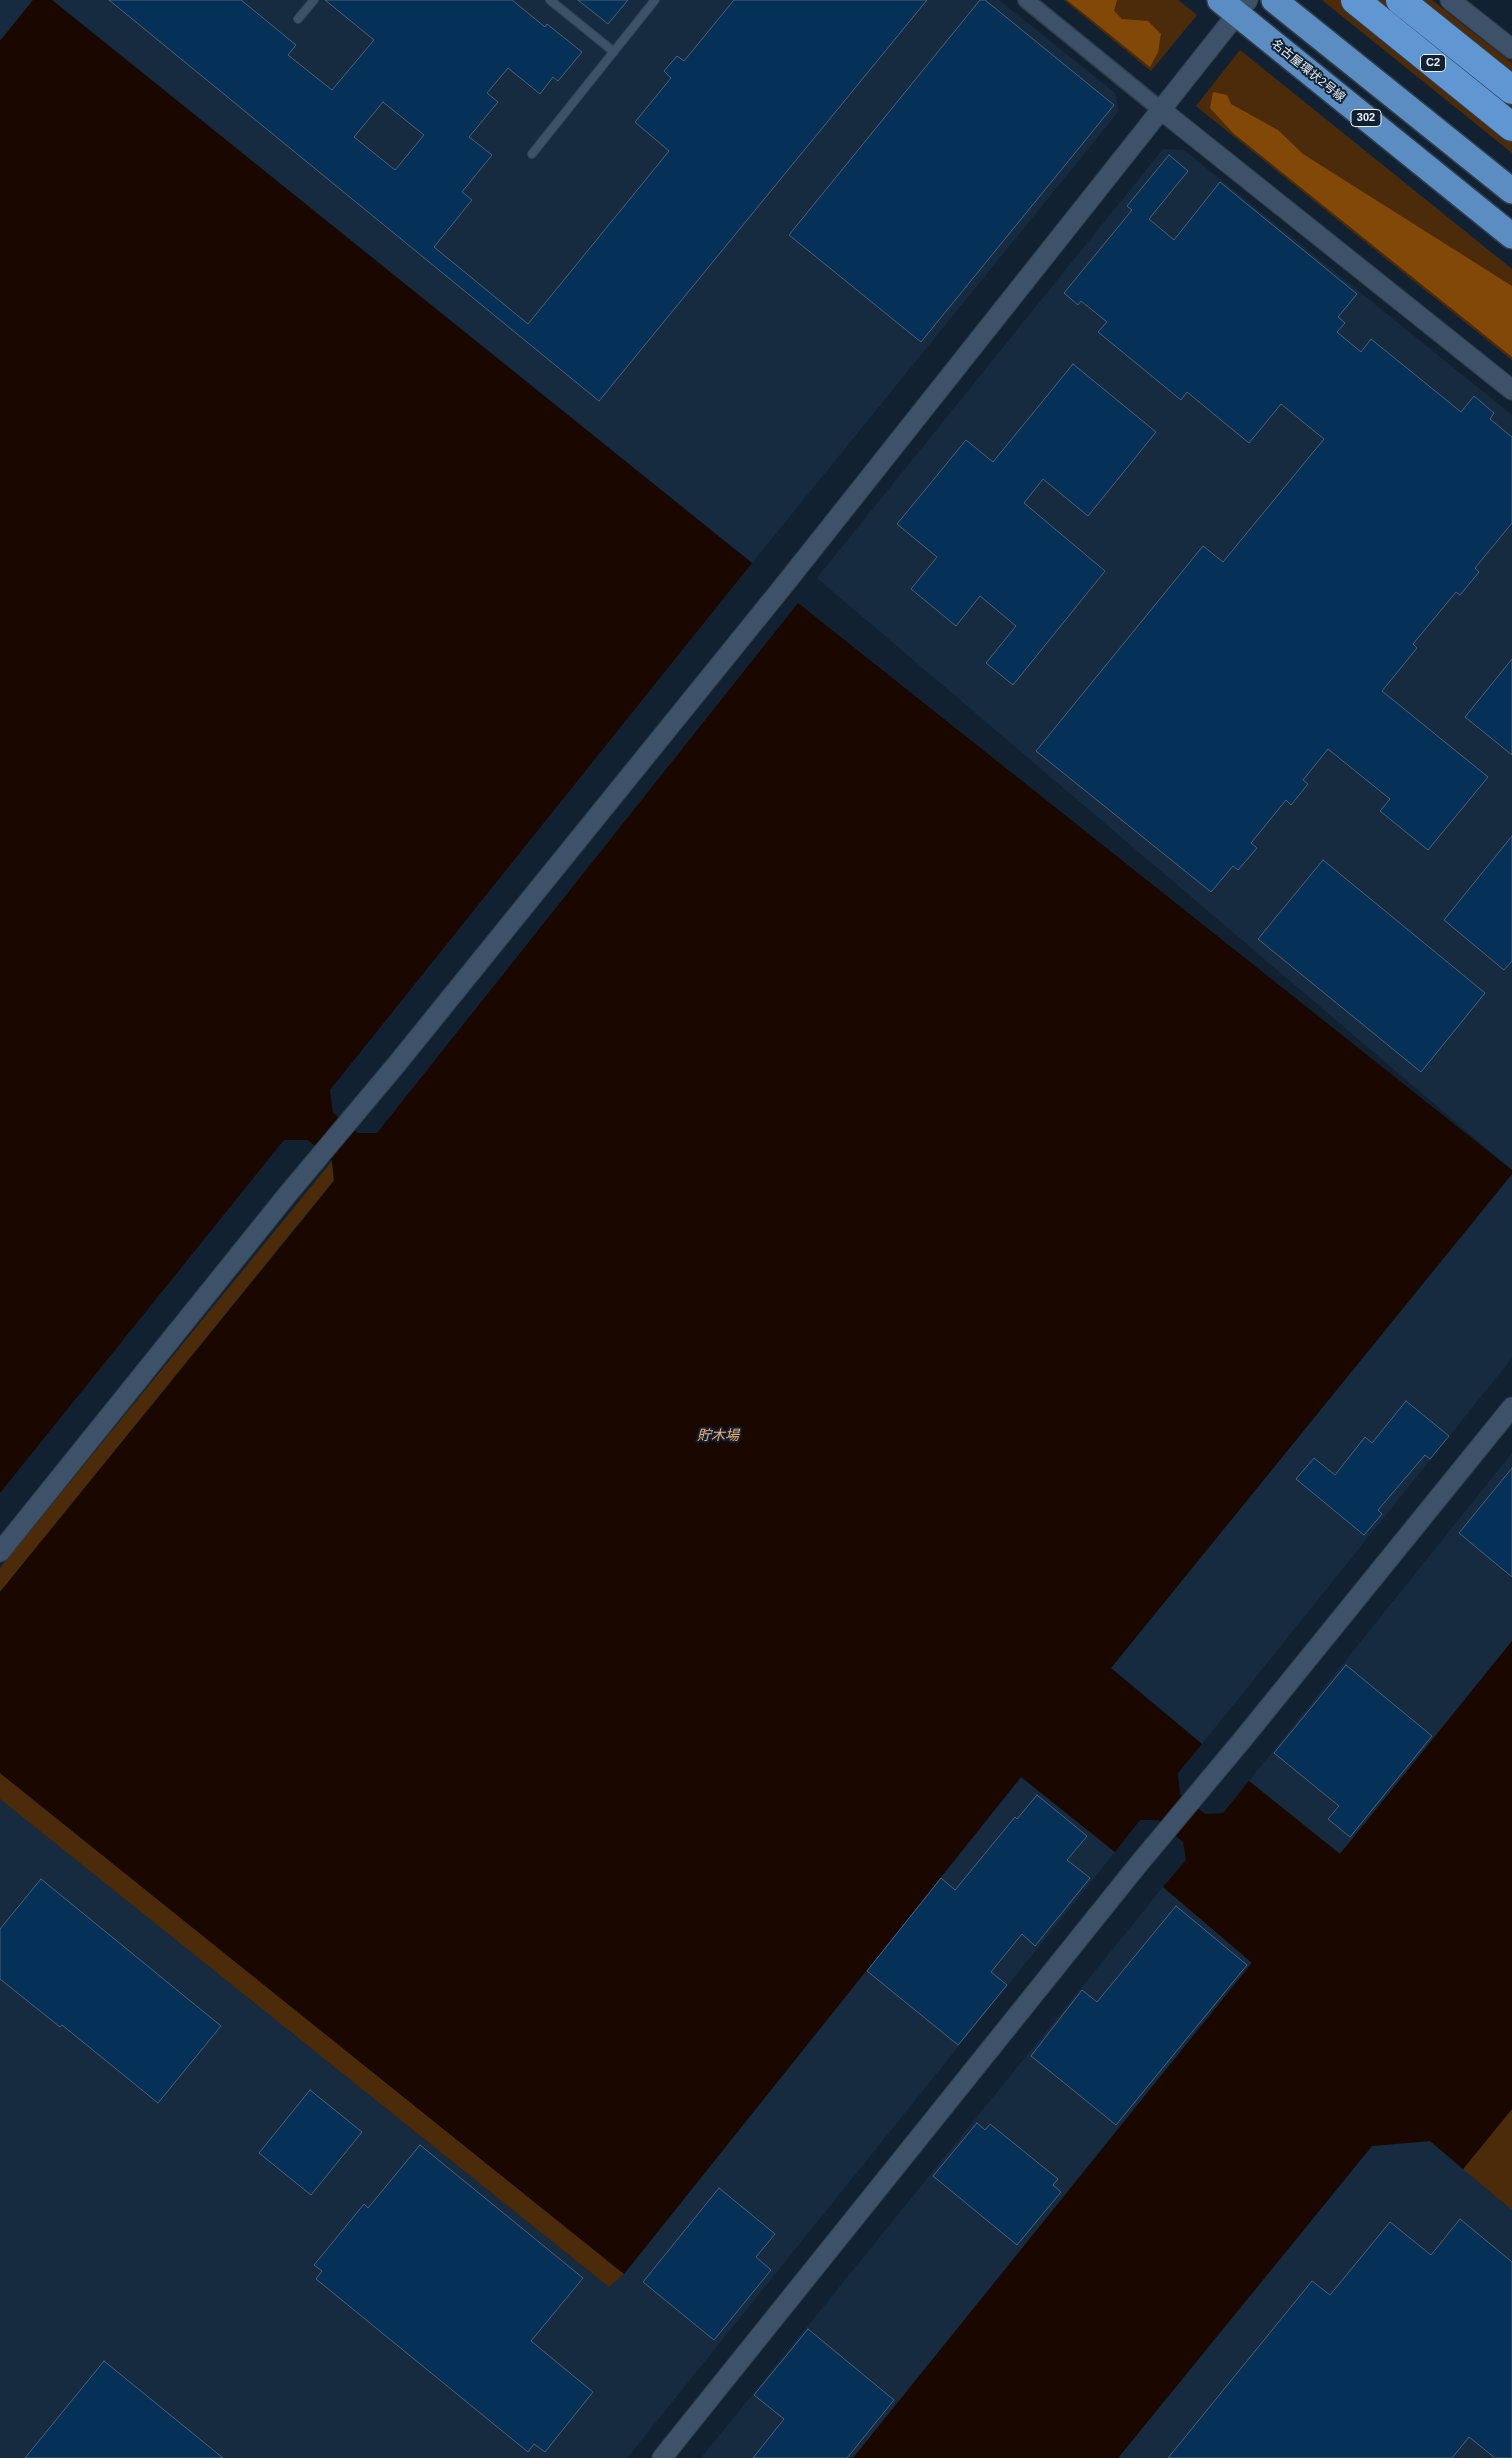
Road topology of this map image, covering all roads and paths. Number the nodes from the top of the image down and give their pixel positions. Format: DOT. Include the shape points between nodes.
graph roads {
  1 [pos="314,0"];
  2 [pos="550,0"];
  3 [pos="655,0"];
  4 [pos="1026,0"];
  5 [pos="1274,0"];
  6 [pos="1355,0"];
  7 [pos="1400,0"];
  8 [pos="1450,0"];
  9 [pos="1235,5"];
  10 [pos="298,19"];
  11 [pos="1512,49"];
  12 [pos="614,52"];
  13 [pos="1512,90"];
  14 [pos="1160,108"];
  15 [pos="1512,127"];
  16 [pos="532,154"];
  17 [pos="1512,191"];
  18 [pos="1512,236"];
  19 [pos="1512,390"];
  20 [pos="1512,1407"];
  21 [pos="0,1552"];
  22 [pos="662,2458"];
  1 -- 10 [label="lane"];
  2 -- 12 [label="lane"];
  3 -- 12 [label="lane"];
  4 -- 14 [label="street"];
  5 -- 17 [label="highway, 302"];
  6 -- 15 [label="highway, C2"];
  7 -- 13 [label="highway, C2"];
  8 -- 11 [label="street"];
  9 -- 14 [label="street"];
  9 -- 18 [label="highway, 名古屋環状2号線 / 302"];
  12 -- 16 [label="lane"];
  14 -- 19 [label="street"];
  14 -- 21 [label="street" via="785,584"];
  20 -- 22 [label="street" via="1136,1866"];
}
